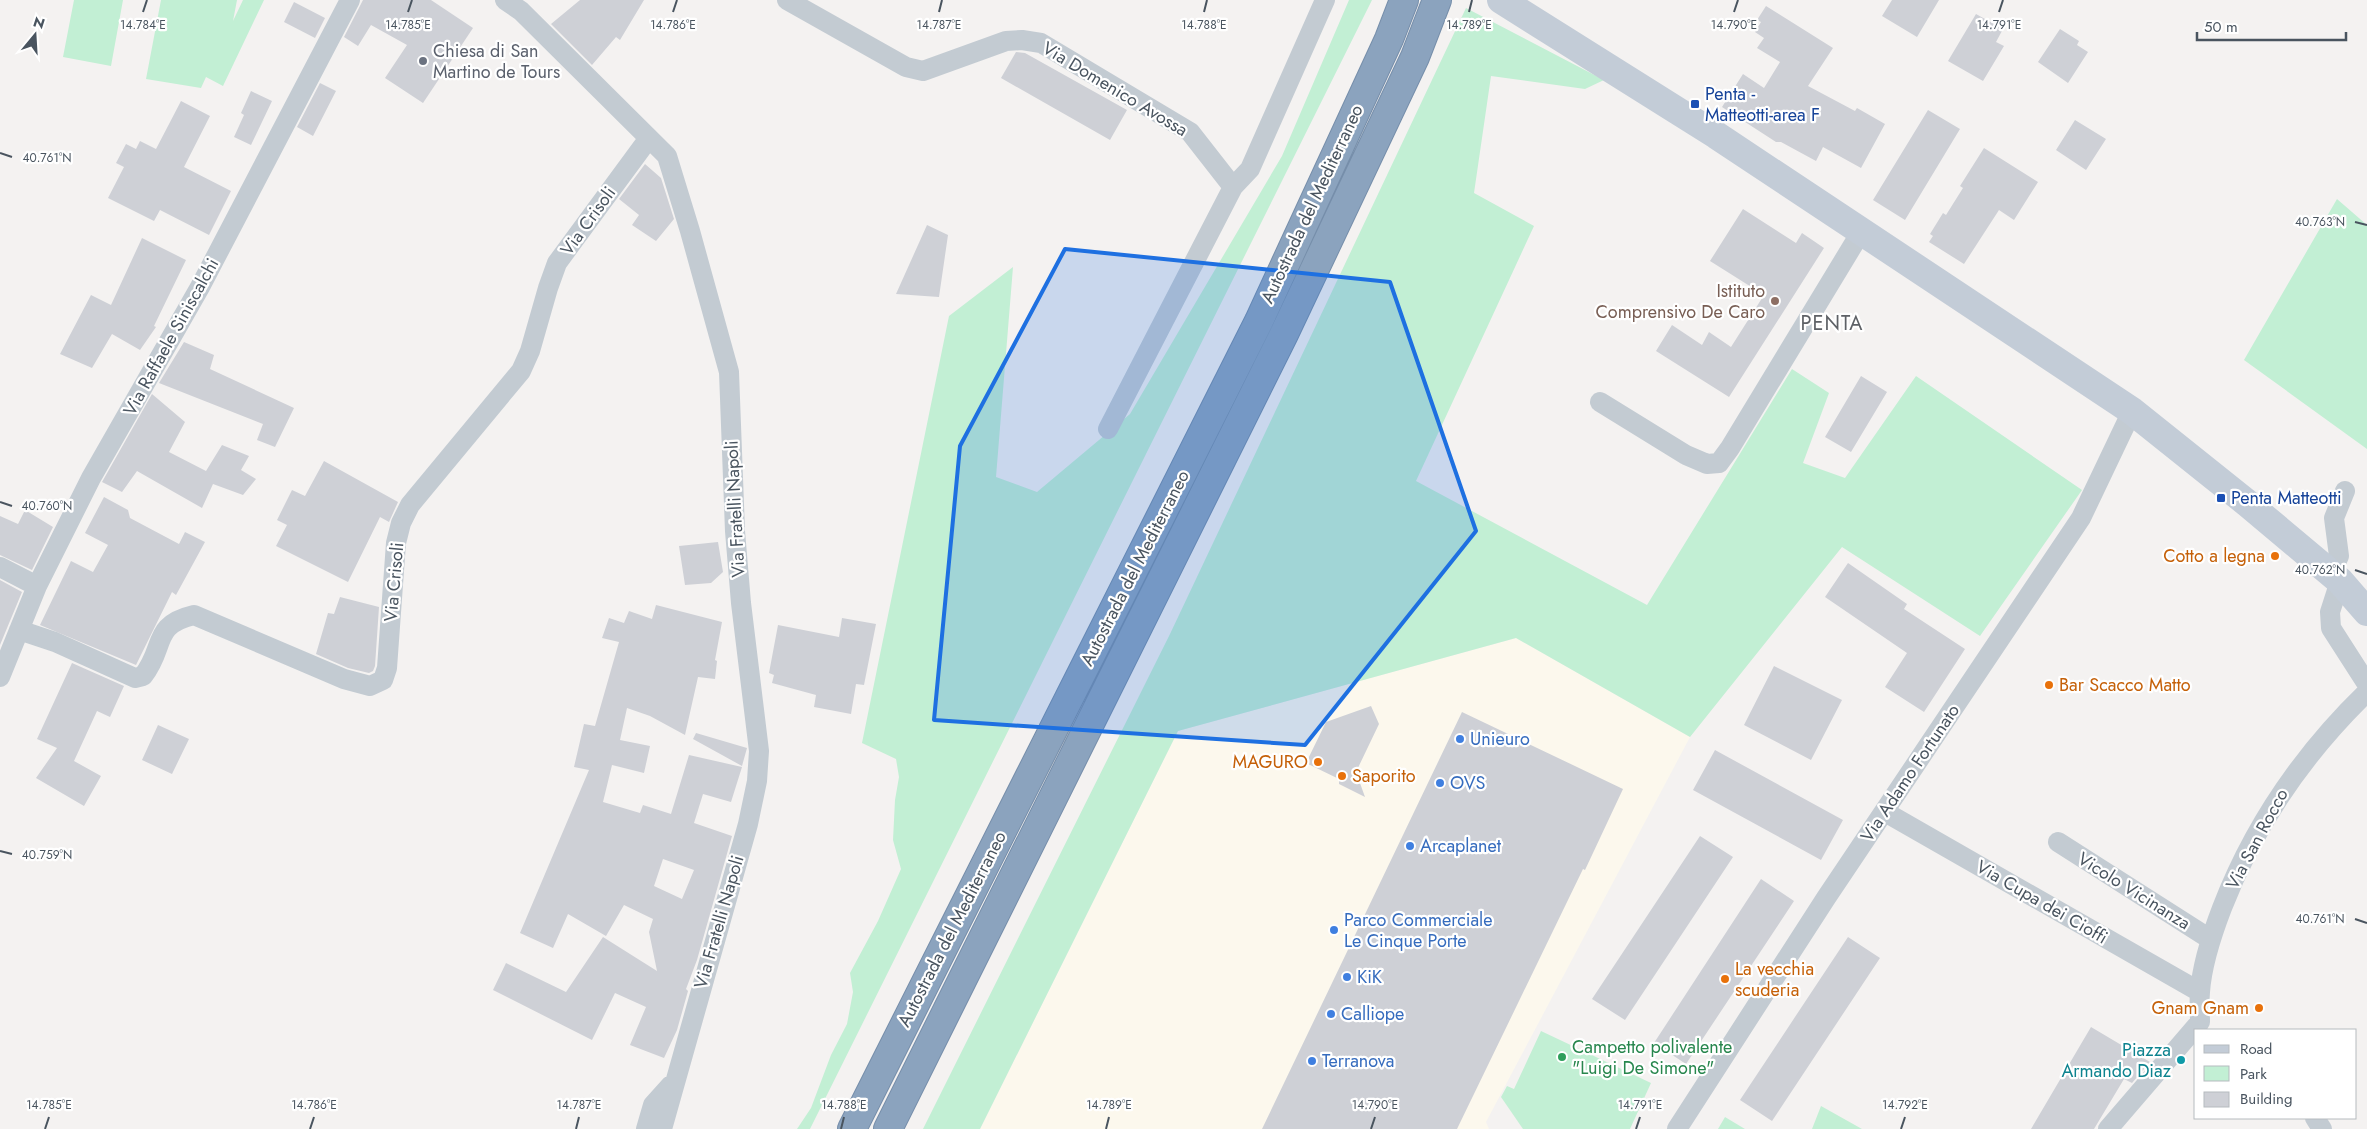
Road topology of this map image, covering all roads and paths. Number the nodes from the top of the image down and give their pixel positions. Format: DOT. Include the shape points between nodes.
graph roads {
  1 [pos="350,0"];
  2 [pos="505,0"];
  3 [pos="787,0"];
  4 [pos="1325,0"];
  5 [pos="1396,0"];
  6 [pos="1404,0"];
  7 [pos="1436,0"];
  8 [pos="1501,0"];
  9 [pos="1389,38"];
  10 [pos="649,138"];
  11 [pos="1233,187"];
  12 [pos="1861,232"];
  13 [pos="1600,402"];
  14 [pos="2132,411"];
  15 [pos="1108,429"];
  16 [pos="2345,491"];
  17 [pos="0,568"];
  18 [pos="2336,578"];
  19 [pos="37,586"];
  20 [pos="2367,612"];
  21 [pos="19,630"];
  22 [pos="0,677"];
  23 [pos="2367,684"];
  24 [pos="2367,692"];
  25 [pos="1885,812"];
  26 [pos="2058,842"];
  27 [pos="2210,939"];
  28 [pos="975,956"];
  29 [pos="2200,992"];
  30 [pos="2207,1026"];
  31 [pos="2194,1040"];
  32 [pos="674,1082"];
  33 [pos="646,1129"];
  34 [pos="662,1129"];
  35 [pos="852,1129"];
  36 [pos="888,1129"];
  37 [pos="902,1129"];
  38 [pos="1677,1129"];
  39 [pos="2108,1129"];
  1 -- 19 [label="street, Via Raffaele Siniscalchi" via="200,287 91,478"];
  2 -- 10 [label="street, Via Fratelli Napoli" via="521,11"];
  3 -- 11 [label="street, Via Domenico Avossa" via="906,67 923,71 1006,41 1041,43 1190,132"];
  4 -- 11 [label="street" via="1250,169"];
  5 -- 9 [label="highway"];
  6 -- 9 [label="highway, Autostrada del Mediterraneo"];
  7 -- 28 [label="highway, Autostrada del Mediterraneo" via="1415,57 1284,334"];
  8 -- 12 [label="street" via="1716,135"];
  9 -- 35 [label="highway, Autostrada del Mediterraneo" via="1258,321"];
  10 -- 21 [label="street, Via Crisoli" via="557,263 530,352 521,371 410,505 400,523 387,668 383,680 370,686 344,679 194,615 177,619 166,628 150,668 143,676 135,678 55,642"];
  10 -- 32 [label="street, Via Fratelli Napoli" via="667,156 729,372 735,531 759,751 748,824"];
  11 -- 15 [label="street"];
  12 -- 13 [label="street" via="1719,463 1707,464 1686,455"];
  12 -- 14 [label="street"];
  14 -- 18 [label="street"];
  14 -- 25 [label="street, Via Adamo Fortunato" via="2081,518"];
  16 -- 18 [label="street" via="2334,518 2339,556"];
  17 -- 19 [label="street"];
  18 -- 20 [label="street"];
  18 -- 23 [label="street" via="2330,612 2331,628"];
  19 -- 21 [label="street, Via Raffaele Siniscalchi"];
  21 -- 22 [label="street, Via Raffaele Siniscalchi"];
  24 -- 27 [label="street, Via San Rocco" via="2337,721 2284,787 2237,868"];
  25 -- 29 [label="street, Via Cupa dei Cioffi"];
  25 -- 38 [label="street, Via Adamo Fortunato"];
  26 -- 27 [label="street, Vicolo Vicinanza"];
  27 -- 29 [label="street, Via San Rocco"];
  28 -- 36 [label="highway, Autostrada del Mediterraneo"];
  28 -- 37 [label="highway" via="942,1047"];
  29 -- 30 [label="street, Via San Rocco"];
  31 -- 39 [label="street, Via San Rocco"];
  32 -- 33 [label="street, Via Fratelli Napoli" via="653,1105"];
  32 -- 34 [label="street, Via Fratelli Napoli"];
}
